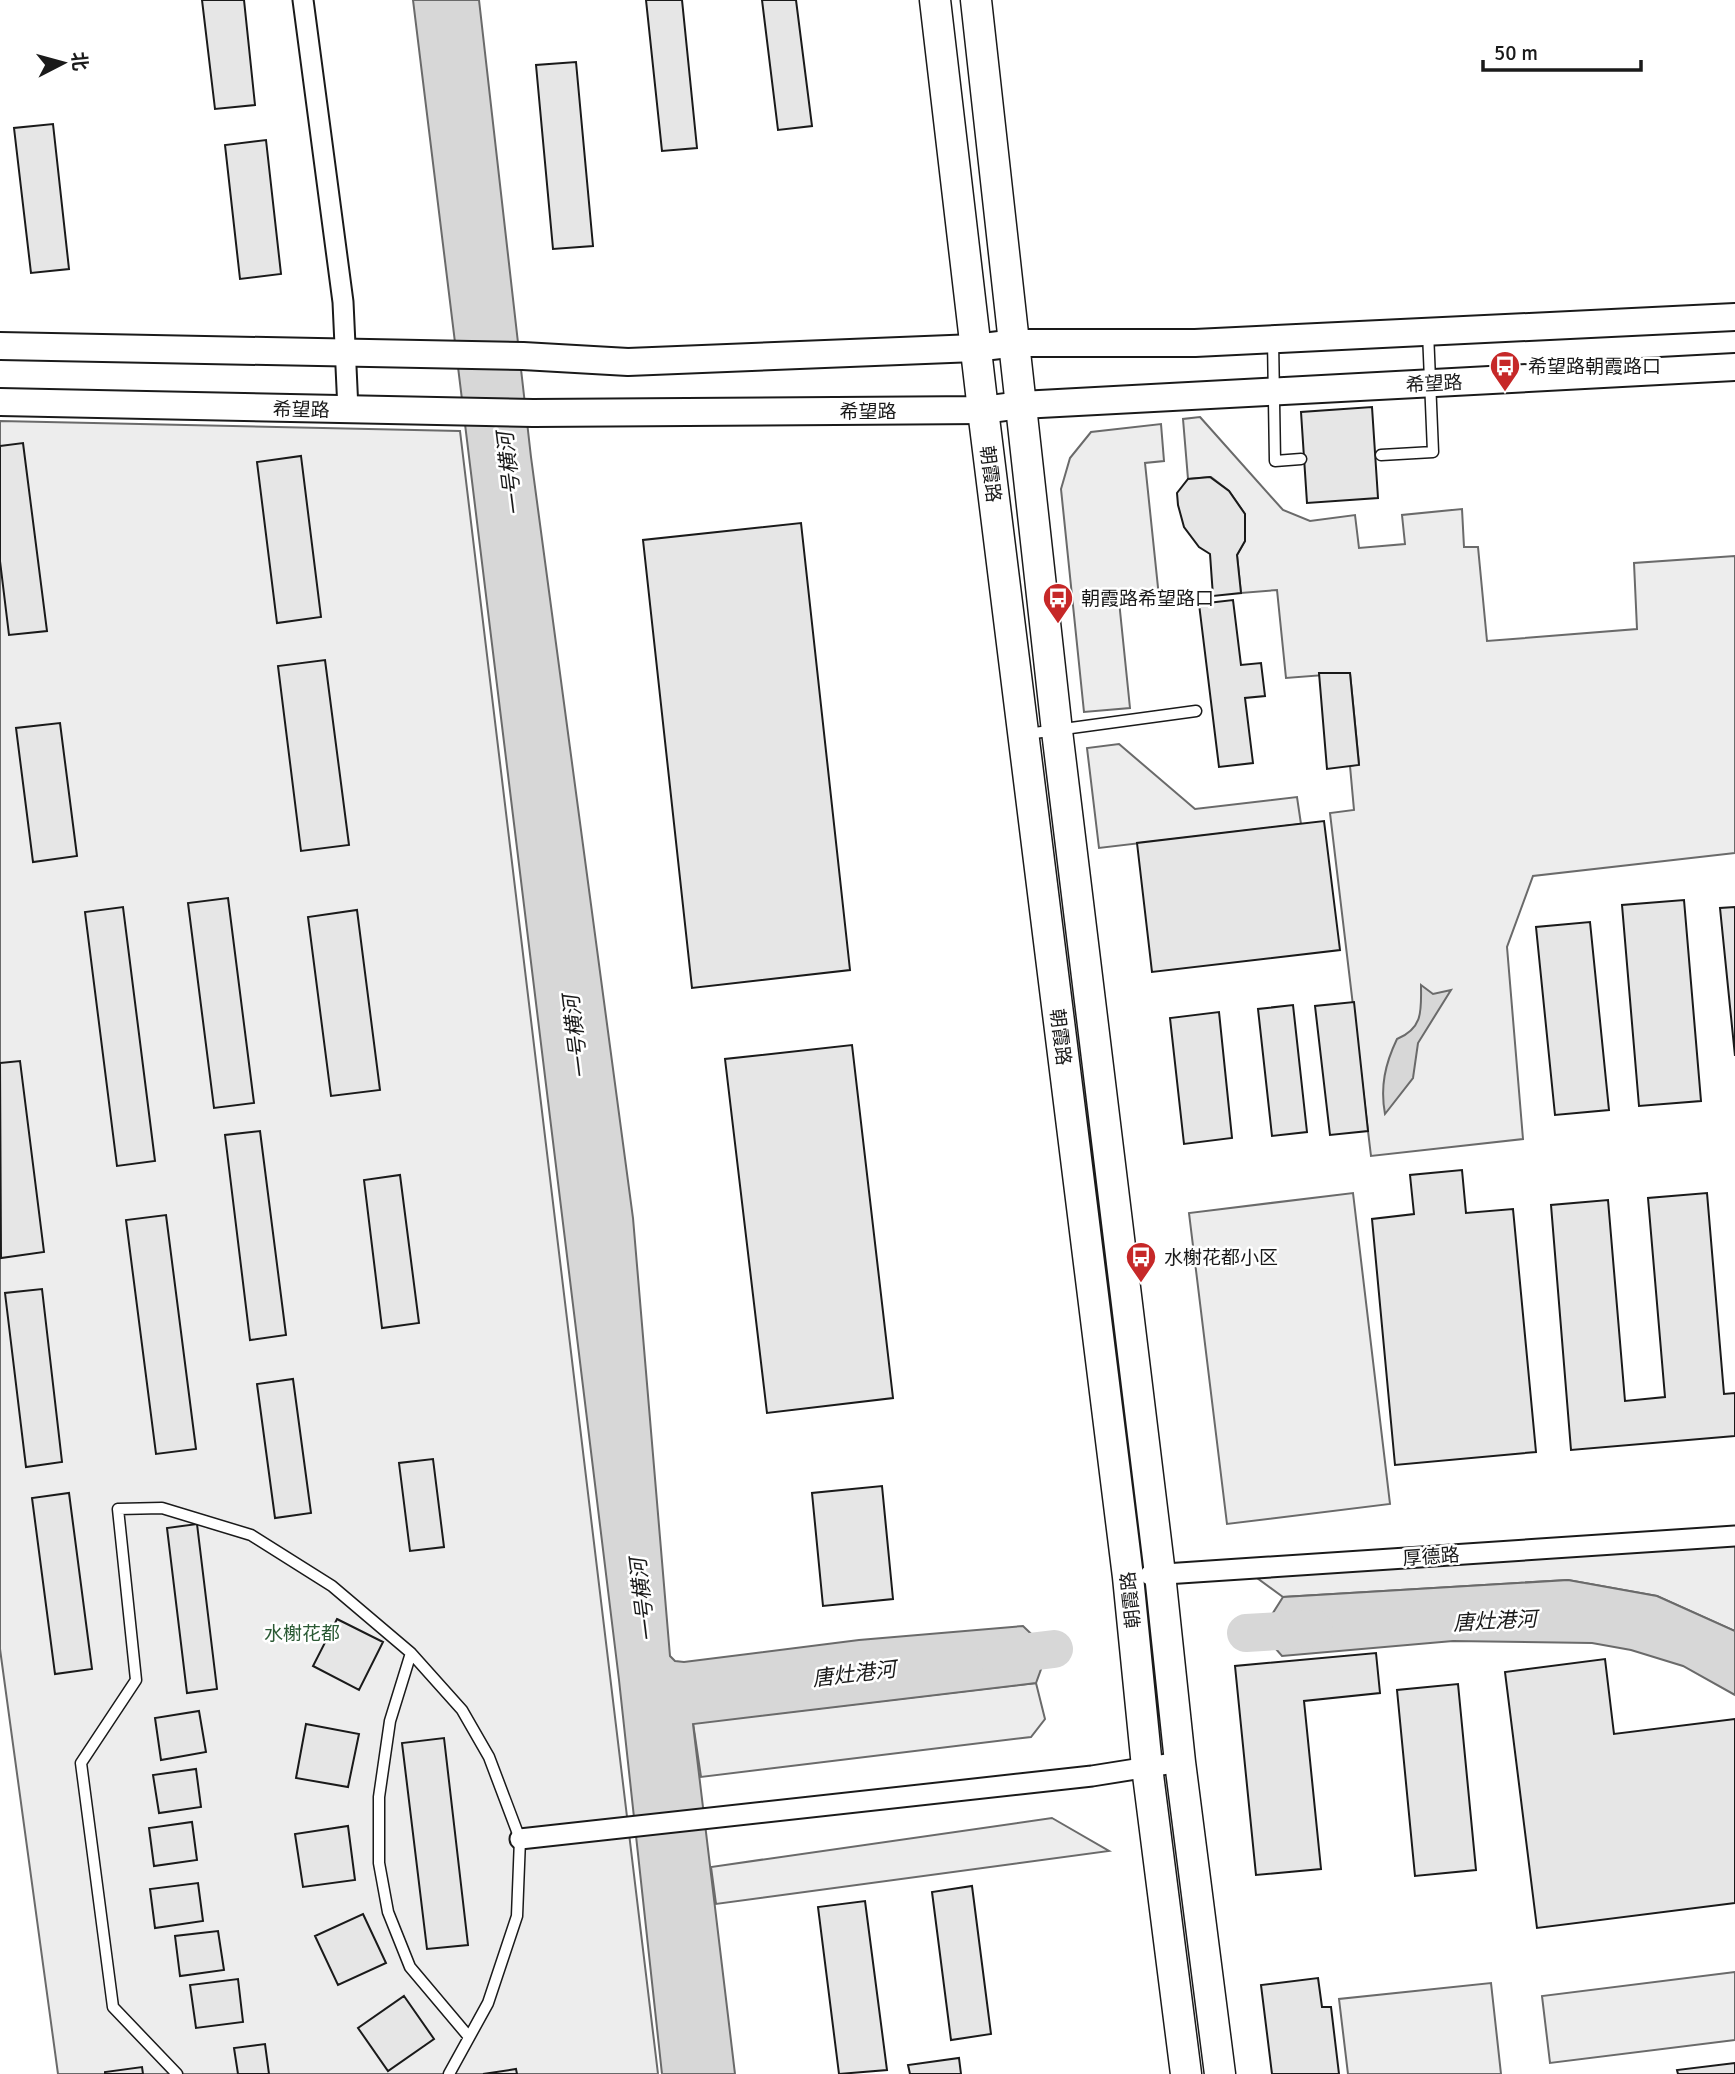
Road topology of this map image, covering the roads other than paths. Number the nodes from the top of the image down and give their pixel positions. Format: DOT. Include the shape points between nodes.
graph roads {
  1 [pos="303,0"];
  2 [pos="935,0"];
  3 [pos="976,0"];
  4 [pos="1735,317"];
  5 [pos="1428,332"];
  6 [pos="1272,339"];
  7 [pos="1016,343"];
  8 [pos="0,346"];
  9 [pos="975,348"];
  10 [pos="347,352"];
  11 [pos="1735,367"];
  12 [pos="0,402"];
  13 [pos="1021,405"];
  14 [pos="348,410"];
  15 [pos="983,410"];
  16 [pos="1381,455"];
  17 [pos="1301,459"];
  18 [pos="1196,712"];
  19 [pos="1057,731"];
  20 [pos="1023,734"];
  21 [pos="1735,1536"];
  22 [pos="1160,1574"];
  23 [pos="1128,1577"];
  24 [pos="411,1653"];
  25 [pos="1180,1762"];
  26 [pos="1147,1767"];
  27 [pos="520,1839"];
  28 [pos="470,2037"];
  29 [pos="177,2074"];
  30 [pos="449,2074"];
  31 [pos="1186,2074"];
  32 [pos="1220,2074"];
  1 -- 10 [label="street"];
  2 -- 9 [label="main road, 朝霞路"];
  3 -- 7 [label="main road, 朝霞路"];
  4 -- 5 [label="main road"];
  5 -- 6 [label="main road"];
  5 -- 16 [label="lane" via="1433,452"];
  6 -- 7 [label="main road"];
  6 -- 17 [label="lane" via="1275,461"];
  7 -- 9 [label="main road"];
  7 -- 13 [label="main road, 朝霞路"];
  8 -- 10 [label="main road"];
  9 -- 10 [label="main road" via="628,362"];
  9 -- 15 [label="main road, 朝霞路"];
  10 -- 14 [label="street"];
  11 -- 13 [label="main road, 希望路"];
  12 -- 14 [label="main road, 希望路"];
  13 -- 15 [label="main road, 希望路"];
  13 -- 19 [label="main road, 朝霞路"];
  14 -- 15 [label="main road, 希望路"];
  15 -- 20 [label="main road, 朝霞路"];
  18 -- 19 [label="lane"];
  19 -- 20 [label="lane"];
  19 -- 22 [label="main road, 朝霞路"];
  20 -- 23 [label="main road, 朝霞路"];
  21 -- 22 [label="street, 厚德路"];
  22 -- 23 [label="street, 厚德路"];
  22 -- 25 [label="main road, 朝霞路"];
  23 -- 26 [label="main road, 朝霞路"];
  24 -- 27 [label="lane" via="462,1710 489,1757"];
  24 -- 28 [label="lane" via="386,1747 379,1797 380,1863 388,1912 410,1966"];
  24 -- 29 [label="lane" via="332,1586 251,1535 162,1507 118,1509 136,1680 81,1763 113,2007"];
  25 -- 26 [label="street"];
  25 -- 32 [label="main road, 朝霞路"];
  26 -- 27 [label="street"];
  26 -- 31 [label="main road, 朝霞路"];
  27 -- 28 [label="lane" via="517,1916 488,2004"];
  28 -- 30 [label="lane"];
}
